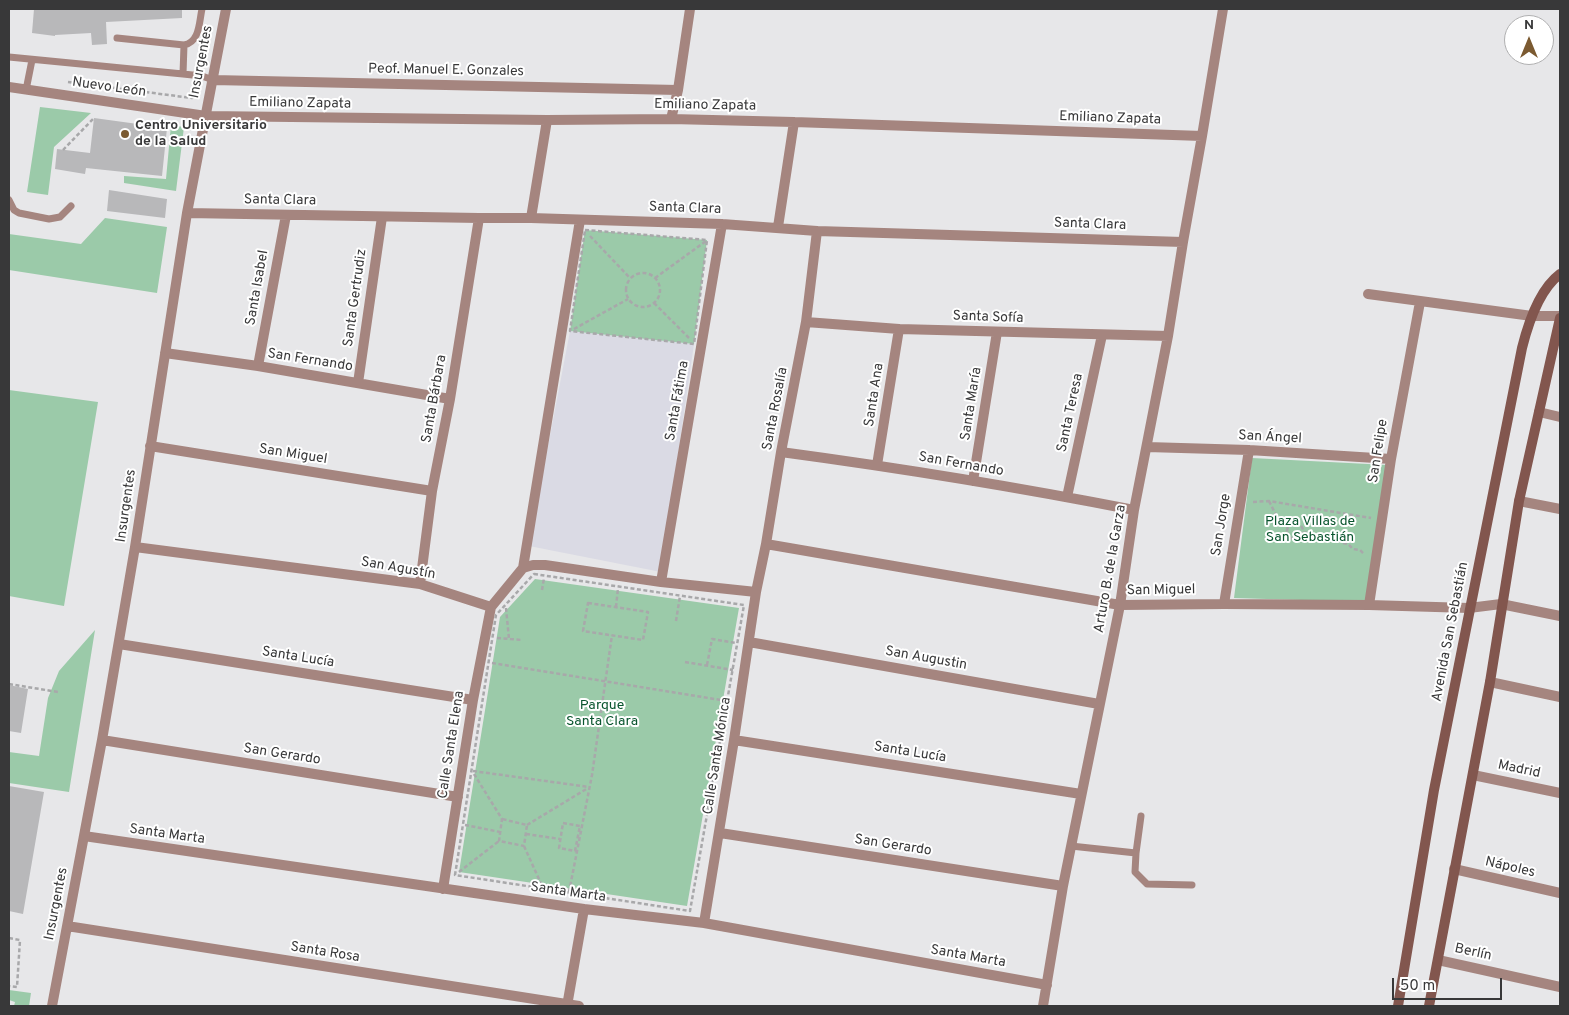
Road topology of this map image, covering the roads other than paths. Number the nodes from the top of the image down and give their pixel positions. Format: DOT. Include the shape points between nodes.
graph roads {
  1 [pos="202,9"];
  2 [pos="226,9"];
  3 [pos="690,9"];
  4 [pos="1223,9"];
  5 [pos="117,38"];
  6 [pos="184,44"];
  7 [pos="9,57"];
  8 [pos="32,60"];
  9 [pos="183,74"];
  10 [pos="213,80"];
  11 [pos="9,87"];
  12 [pos="26,90"];
  13 [pos="678,90"];
  14 [pos="206,116"];
  15 [pos="671,119"];
  16 [pos="547,120"];
  17 [pos="794,122"];
  18 [pos="1202,136"];
  19 [pos="9,200"];
  20 [pos="71,206"];
  21 [pos="187,213"];
  22 [pos="286,215"];
  23 [pos="382,217"];
  24 [pos="479,218"];
  25 [pos="530,218"];
  26 [pos="580,220"];
  27 [pos="722,224"];
  28 [pos="778,227"];
  29 [pos="817,231"];
  30 [pos="1183,242"];
  31 [pos="1558,278"];
  32 [pos="1368,294"];
  33 [pos="1420,302"];
  34 [pos="1532,316"];
  35 [pos="1560,317"];
  36 [pos="806,322"];
  37 [pos="899,329"];
  38 [pos="997,332"];
  39 [pos="1102,334"];
  40 [pos="1168,336"];
  41 [pos="166,353"];
  42 [pos="258,366"];
  43 [pos="358,383"];
  44 [pos="450,399"];
  45 [pos="1540,412"];
  46 [pos="1560,417"];
  47 [pos="150,446"];
  48 [pos="1147,447"];
  49 [pos="1249,450"];
  50 [pos="781,452"];
  51 [pos="1391,459"];
  52 [pos="877,465"];
  53 [pos="973,481"];
  54 [pos="432,491"];
  55 [pos="1067,497"];
  56 [pos="1519,501"];
  57 [pos="1560,509"];
  58 [pos="1134,510"];
  59 [pos="766,544"];
  60 [pos="135,546"];
  61 [pos="523,568"];
  62 [pos="661,582"];
  63 [pos="420,584"];
  64 [pos="756,592"];
  65 [pos="1224,604"];
  66 [pos="1501,604"];
  67 [pos="1120,605"];
  68 [pos="1369,605"];
  69 [pos="491,607"];
  70 [pos="1470,608"];
  71 [pos="1560,616"];
  72 [pos="749,642"];
  73 [pos="119,644"];
  74 [pos="1490,682"];
  75 [pos="1560,697"];
  76 [pos="473,700"];
  77 [pos="1099,704"];
  78 [pos="102,740"];
  79 [pos="734,740"];
  80 [pos="1473,775"];
  81 [pos="1560,793"];
  82 [pos="1081,794"];
  83 [pos="458,796"];
  84 [pos="1141,816"];
  85 [pos="720,833"];
  86 [pos="84,836"];
  87 [pos="1071,846"];
  88 [pos="1136,853"];
  89 [pos="1454,869"];
  90 [pos="1063,886"];
  91 [pos="1192,886"];
  92 [pos="444,889"];
  93 [pos="1560,893"];
  94 [pos="584,909"];
  95 [pos="704,924"];
  96 [pos="67,926"];
  97 [pos="1438,960"];
  98 [pos="1047,985"];
  99 [pos="1560,986"];
  100 [pos="567,1005"];
  101 [pos="52,1006"];
  102 [pos="579,1006"];
  103 [pos="1043,1006"];
  104 [pos="1398,1006"];
  105 [pos="1429,1006"];
  1 -- 6 [label="lane" via="195,39 191,44"];
  2 -- 10 [label="street, Insurgentes"];
  3 -- 13 [label="street"];
  4 -- 18 [label="street, Arturo B. de la Garza"];
  5 -- 6 [label="lane"];
  6 -- 9 [label="lane"];
  7 -- 8 [label="lane"];
  8 -- 9 [label="lane"];
  8 -- 12 [label="lane"];
  9 -- 10 [label="lane"];
  10 -- 13 [label="street, Peof. Manuel E. Gonzales"];
  10 -- 14 [label="street, Insurgentes"];
  11 -- 12 [label="street, Nuevo León"];
  12 -- 14 [label="street, Nuevo León"];
  13 -- 15 [label="street"];
  14 -- 16 [label="street, Emiliano Zapata"];
  14 -- 21 [label="street, Insurgentes"];
  15 -- 16 [label="street, Emiliano Zapata"];
  15 -- 17 [label="street, Emiliano Zapata"];
  16 -- 25 [label="street"];
  17 -- 18 [label="street, Emiliano Zapata"];
  17 -- 28 [label="street"];
  18 -- 30 [label="street, Arturo B. de la Garza"];
  19 -- 20 [label="lane" via="19,213 49,218 60,217"];
  21 -- 22 [label="street, Santa Clara"];
  21 -- 41 [label="street, Insurgentes"];
  22 -- 23 [label="street, Santa Clara"];
  22 -- 42 [label="street, Santa Isabel"];
  23 -- 24 [label="street, Santa Clara"];
  23 -- 43 [label="street, Santa Gertrudiz"];
  24 -- 25 [label="street, Santa Clara"];
  24 -- 44 [label="street, Santa Bárbara"];
  25 -- 26 [label="street, Santa Clara"];
  26 -- 27 [label="street, Santa Clara"];
  26 -- 61 [label="street"];
  27 -- 28 [label="street, Santa Clara"];
  27 -- 62 [label="street, Santa Fátima"];
  28 -- 29 [label="street, Santa Clara"];
  29 -- 30 [label="street, Santa Clara"];
  29 -- 36 [label="street, Santa Rosalía"];
  30 -- 40 [label="street, Arturo B. de la Garza"];
  31 -- 34 [label="main road, Avenida San Sebastián"];
  32 -- 33 [label="street"];
  33 -- 34 [label="street"];
  33 -- 51 [label="street, San Felipe"];
  34 -- 35 [label="street"];
  34 -- 70 [label="main road, Avenida San Sebastián" via="1520,357"];
  35 -- 45 [label="main road"];
  36 -- 37 [label="street, Santa Sofía"];
  36 -- 50 [label="street, Santa Rosalía"];
  37 -- 38 [label="street, Santa Sofía"];
  37 -- 52 [label="street, Santa Ana"];
  38 -- 39 [label="street, Santa Sofía"];
  38 -- 53 [label="street, Santa María"];
  39 -- 40 [label="street, Santa Sofía"];
  39 -- 55 [label="street, Santa Teresa"];
  40 -- 48 [label="street, Arturo B. de la Garza"];
  41 -- 42 [label="street, San Fernando"];
  41 -- 47 [label="street, Insurgentes"];
  42 -- 43 [label="street, San Fernando"];
  43 -- 44 [label="street, San Fernando"];
  44 -- 54 [label="street, Santa Bárbara"];
  45 -- 46 [label="street"];
  45 -- 56 [label="main road"];
  47 -- 54 [label="street, San Miguel"];
  47 -- 60 [label="street, Insurgentes"];
  48 -- 49 [label="street, San Ángel"];
  48 -- 58 [label="street, Arturo B. de la Garza"];
  49 -- 51 [label="street, San Ángel"];
  49 -- 65 [label="street, San Jorge"];
  50 -- 52 [label="street, San Fernando"];
  50 -- 59 [label="street, Santa Rosalía"];
  51 -- 68 [label="street, San Felipe"];
  52 -- 53 [label="street, San Fernando"];
  53 -- 55 [label="street, San Fernando"];
  54 -- 63 [label="street, Santa Bárbara"];
  55 -- 58 [label="street, San Fernando"];
  56 -- 57 [label="street"];
  56 -- 66 [label="main road"];
  58 -- 67 [label="street, Arturo B. de la Garza"];
  59 -- 64 [label="street, Santa Rosalía"];
  59 -- 67 [label="street, San Miguel"];
  60 -- 63 [label="street, San Agustín"];
  60 -- 73 [label="street, Insurgentes"];
  61 -- 62 [label="street" via="545,565"];
  61 -- 69 [label="street"];
  62 -- 64 [label="street"];
  63 -- 69 [label="street, San Agustín"];
  64 -- 72 [label="street, Calle Santa Mónica"];
  65 -- 67 [label="street, San Miguel"];
  65 -- 68 [label="street, San Miguel"];
  66 -- 70 [label="street, San Miguel"];
  66 -- 71 [label="street, San Miguel"];
  66 -- 74 [label="main road"];
  67 -- 77 [label="street, Arturo B. de la Garza"];
  68 -- 70 [label="street, San Miguel"];
  69 -- 76 [label="street, Calle Santa Elena"];
  70 -- 104 [label="main road, Avenida San Sebastián" via="1434,790"];
  72 -- 77 [label="street, San Augustin"];
  72 -- 79 [label="street, Calle Santa Mónica"];
  73 -- 76 [label="street, Santa Lucía"];
  73 -- 78 [label="street, Insurgentes"];
  74 -- 75 [label="street"];
  74 -- 80 [label="main road"];
  76 -- 83 [label="street, Calle Santa Elena"];
  77 -- 82 [label="street, Arturo B. de la Garza"];
  78 -- 83 [label="street, San Gerardo"];
  78 -- 86 [label="street, Insurgentes"];
  79 -- 82 [label="street, Santa Lucía"];
  79 -- 85 [label="street, Calle Santa Mónica"];
  80 -- 81 [label="street, Madrid"];
  80 -- 89 [label="main road"];
  82 -- 87 [label="street, Arturo B. de la Garza"];
  83 -- 92 [label="street, Calle Santa Elena"];
  84 -- 88 [label="lane"];
  85 -- 90 [label="street, San Gerardo"];
  85 -- 95 [label="street, Calle Santa Mónica"];
  86 -- 92 [label="street, Santa Marta"];
  86 -- 96 [label="street, Insurgentes"];
  87 -- 88 [label="lane"];
  87 -- 90 [label="street, Arturo B. de la Garza"];
  88 -- 91 [label="lane" via="1135,872 1147,884"];
  89 -- 93 [label="street, Nápoles"];
  89 -- 97 [label="main road"];
  90 -- 98 [label="street, Arturo B. de la Garza"];
  92 -- 94 [label="street, Santa Marta"];
  94 -- 95 [label="street, Santa Marta"];
  94 -- 100 [label="street"];
  95 -- 98 [label="street, Santa Marta"];
  96 -- 100 [label="street, Santa Rosa"];
  96 -- 101 [label="street, Insurgentes"];
  97 -- 99 [label="street, Berlín"];
  97 -- 105 [label="main road"];
  98 -- 103 [label="street, Arturo B. de la Garza"];
  100 -- 102 [label="street, Santa Rosa"];
}
